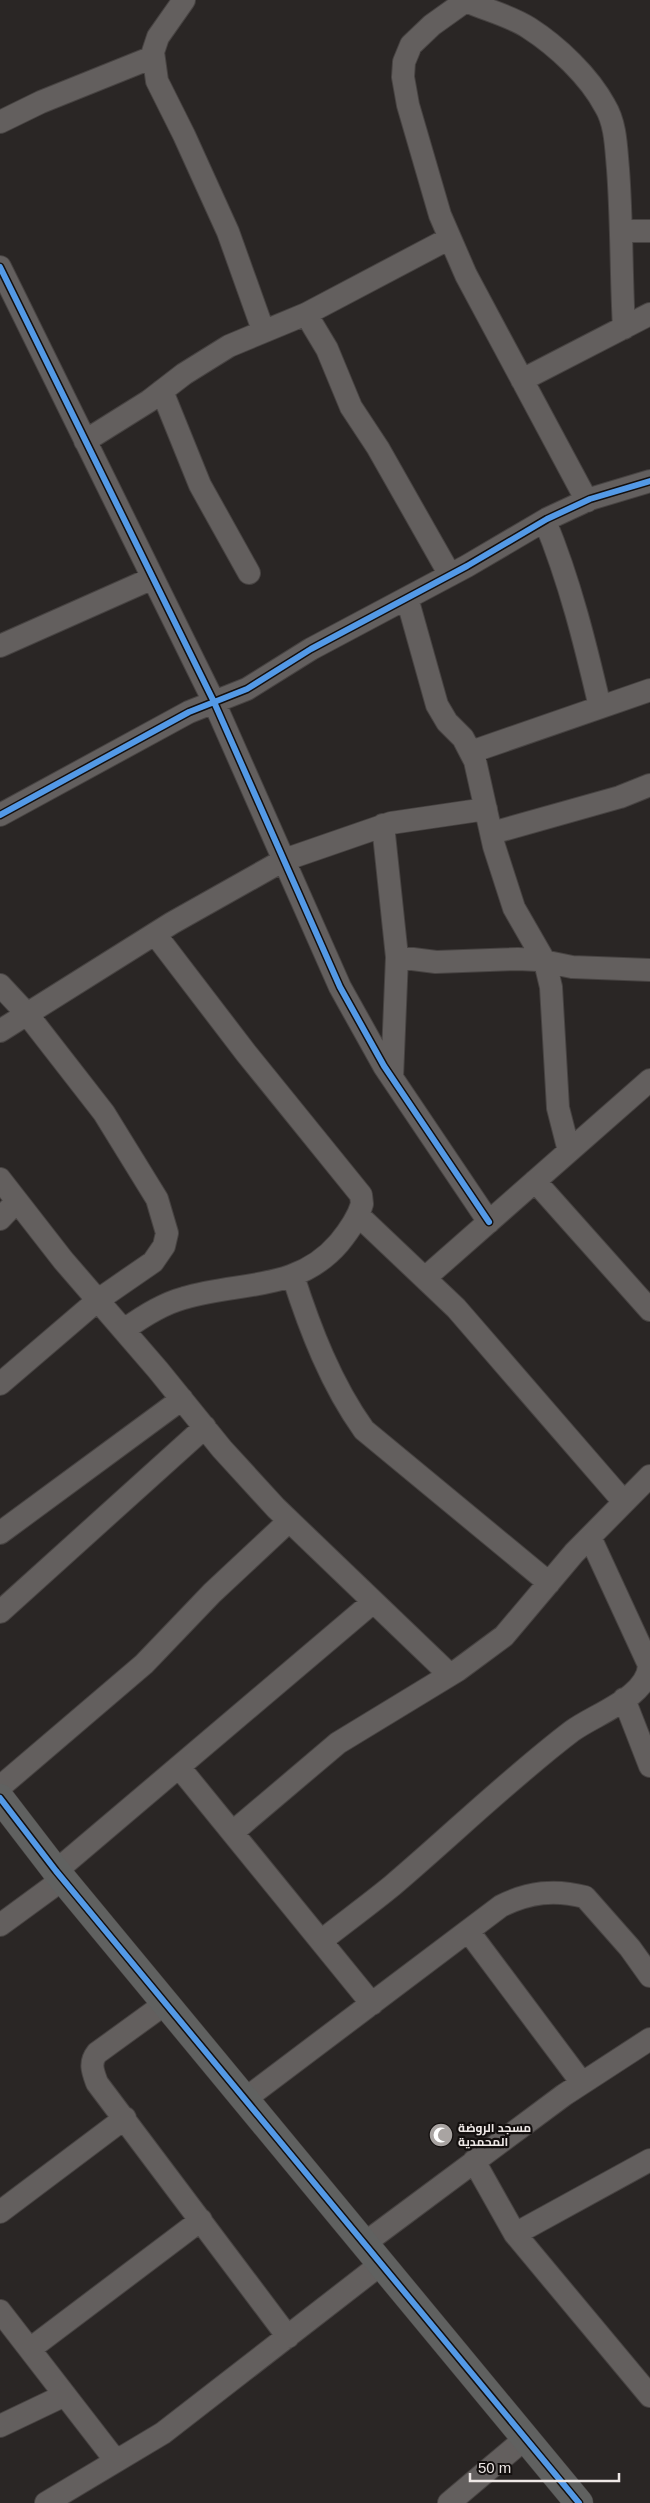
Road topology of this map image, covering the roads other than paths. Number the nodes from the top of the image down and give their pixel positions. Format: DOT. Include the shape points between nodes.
graph roads {
  1 [pos="184,0"];
  2 [pos="467,0"];
  3 [pos="153,57"];
  4 [pos="0,122"];
  5 [pos="622,231"];
  6 [pos="650,231"];
  7 [pos="450,238"];
  8 [pos="0,267"];
  9 [pos="306,314"];
  10 [pos="650,314"];
  11 [pos="624,328"];
  12 [pos="263,330"];
  13 [pos="522,380"];
  14 [pos="162,391"];
  15 [pos="85,441"];
  16 [pos="650,481"];
  17 [pos="587,501"];
  18 [pos="545,521"];
  19 [pos="249,573"];
  20 [pos="450,575"];
  21 [pos="153,578"];
  22 [pos="407,598"];
  23 [pos="0,646"];
  24 [pos="650,690"];
  25 [pos="214,702"];
  26 [pos="600,707"];
  27 [pos="472,752"];
  28 [pos="650,785"];
  29 [pos="486,809"];
  30 [pos="0,815"];
  31 [pos="383,825"];
  32 [pos="492,833"];
  33 [pos="284,860"];
  34 [pos="155,934"];
  35 [pos="397,957"];
  36 [pos="546,962"];
  37 [pos="650,970"];
  38 [pos="0,986"];
  39 [pos="27,1014"];
  40 [pos="0,1031"];
  41 [pos="392,1078"];
  42 [pos="649,1084"];
  43 [pos="570,1151"];
  44 [pos="0,1179"];
  45 [pos="535,1181"];
  46 [pos="17,1201"];
  47 [pos="358,1215"];
  48 [pos="0,1219"];
  49 [pos="489,1222"];
  50 [pos="293,1276"];
  51 [pos="425,1278"];
  52 [pos="98,1300"];
  53 [pos="650,1310"];
  54 [pos="124,1330"];
  55 [pos="0,1384"];
  56 [pos="182,1399"];
  57 [pos="205,1427"];
  58 [pos="650,1476"];
  59 [pos="624,1502"];
  60 [pos="289,1521"];
  61 [pos="0,1533"];
  62 [pos="590,1537"];
  63 [pos="549,1583"];
  64 [pos="373,1602"];
  65 [pos="0,1612"];
  66 [pos="450,1675"];
  67 [pos="624,1700"];
  68 [pos="650,1766"];
  69 [pos="179,1767"];
  70 [pos="0,1787"];
  71 [pos="0,1798"];
  72 [pos="233,1832"];
  73 [pos="60,1875"];
  74 [pos="0,1925"];
  75 [pos="469,1932"];
  76 [pos="321,1941"];
  77 [pos="650,1976"];
  78 [pos="166,2003"];
  79 [pos="372,2004"];
  80 [pos="650,2039"];
  81 [pos="582,2084"];
  82 [pos="245,2099"];
  83 [pos="125,2118"];
  84 [pos="650,2160"];
  85 [pos="474,2161"];
  86 [pos="0,2212"];
  87 [pos="200,2220"];
  88 [pos="515,2234"];
  89 [pos="373,2253"];
  90 [pos="0,2311"];
  91 [pos="288,2337"];
  92 [pos="30,2349"];
  93 [pos="646,2384"];
  94 [pos="65,2395"];
  95 [pos="0,2426"];
  96 [pos="527,2437"];
  97 [pos="116,2461"];
  98 [pos="46,2503"];
  99 [pos="449,2503"];
  100 [pos="579,2503"];
  1 -- 3 [label="street" via="158,36"];
  2 -- 5 [label="street" via="528,27 558,51 590,84 606,107 615,135"];
  2 -- 7 [label="street" via="432,24 411,45 402,77 440,215"];
  3 -- 4 [label="street"];
  3 -- 12 [label="street" via="157,81 228,232"];
  5 -- 6 [label="street"];
  5 -- 11 [label="street"];
  7 -- 9 [label="street"];
  7 -- 13 [label="street"];
  8 -- 15 [label="street"];
  9 -- 12 [label="street"];
  9 -- 20 [label="street" via="327,349 351,406"];
  10 -- 11 [label="street"];
  11 -- 13 [label="street"];
  12 -- 14 [label="street" via="229,346"];
  13 -- 17 [label="street"];
  14 -- 15 [label="street"];
  14 -- 19 [label="street" via="200,485"];
  15 -- 21 [label="street"];
  16 -- 17 [label="street"];
  17 -- 18 [label="street"];
  18 -- 20 [label="street"];
  18 -- 26 [label="street" via="579,618"];
  20 -- 22 [label="street"];
  21 -- 23 [label="street"];
  21 -- 25 [label="street"];
  22 -- 25 [label="street" via="311,649 247,690"];
  22 -- 27 [label="street" via="437,704 447,722"];
  24 -- 26 [label="street"];
  25 -- 30 [label="street" via="189,712"];
  25 -- 33 [label="street"];
  26 -- 27 [label="street"];
  27 -- 29 [label="street"];
  28 -- 32 [label="street"];
  29 -- 31 [label="street"];
  29 -- 32 [label="street"];
  31 -- 33 [label="street"];
  31 -- 35 [label="street"];
  32 -- 36 [label="street" via="514,908"];
  33 -- 34 [label="street"];
  33 -- 41 [label="street" via="340,987"];
  34 -- 39 [label="street"];
  34 -- 47 [label="street" via="360,1195 362,1204"];
  35 -- 36 [label="street" via="436,962 518,959"];
  35 -- 41 [label="street"];
  36 -- 37 [label="street" via="603,970"];
  36 -- 43 [label="street" via="551,987 558,1108"];
  38 -- 39 [label="street"];
  39 -- 40 [label="street"];
  39 -- 52 [label="street" via="104,1113 157,1199 167,1228 164,1246 153,1262"];
  41 -- 49 [label="street"];
  42 -- 43 [label="street"];
  43 -- 45 [label="street"];
  44 -- 46 [label="street"];
  45 -- 49 [label="street"];
  45 -- 53 [label="street"];
  46 -- 48 [label="street"];
  46 -- 52 [label="street"];
  47 -- 50 [label="street" via="329,1254"];
  47 -- 51 [label="street"];
  49 -- 51 [label="street"];
  50 -- 54 [label="street" via="185,1297 160,1307"];
  50 -- 63 [label="street" via="309,1328 351,1412 364,1430"];
  51 -- 59 [label="street" via="456,1308"];
  52 -- 54 [label="street"];
  52 -- 55 [label="street"];
  54 -- 56 [label="street"];
  56 -- 57 [label="street"];
  56 -- 61 [label="street"];
  57 -- 60 [label="street"];
  57 -- 65 [label="street"];
  58 -- 59 [label="street"];
  59 -- 62 [label="street"];
  60 -- 64 [label="street"];
  60 -- 70 [label="street" via="212,1593 144,1664"];
  62 -- 63 [label="street"];
  62 -- 67 [label="street" via="649,1665 648,1675 641,1686"];
  63 -- 66 [label="street" via="504,1636"];
  64 -- 66 [label="street"];
  64 -- 69 [label="street"];
  66 -- 72 [label="street" via="338,1743"];
  67 -- 68 [label="street"];
  67 -- 76 [label="street" via="576,1728 548,1750 393,1885"];
  69 -- 72 [label="street"];
  69 -- 73 [label="street"];
  71 -- 73 [label="street"];
  72 -- 76 [label="street"];
  73 -- 74 [label="street"];
  73 -- 78 [label="street"];
  75 -- 77 [label="street" via="502,1906 519,1898 545,1892 574,1894 585,1897 594,1906"];
  75 -- 79 [label="street"];
  75 -- 81 [label="street"];
  76 -- 79 [label="street"];
  78 -- 82 [label="street"];
  78 -- 83 [label="street" via="97,2053 92,2062 97,2083"];
  79 -- 82 [label="street"];
  80 -- 81 [label="street"];
  81 -- 85 [label="street"];
  82 -- 89 [label="street"];
  83 -- 86 [label="street"];
  83 -- 87 [label="street"];
  84 -- 88 [label="street"];
  85 -- 88 [label="street"];
  85 -- 89 [label="street"];
  87 -- 91 [label="street"];
  87 -- 92 [label="street"];
  88 -- 93 [label="street"];
  89 -- 91 [label="street"];
  89 -- 96 [label="street"];
  90 -- 92 [label="street"];
  91 -- 97 [label="street" via="163,2432"];
  92 -- 94 [label="street"];
  94 -- 95 [label="street"];
  94 -- 97 [label="street"];
  96 -- 99 [label="street"];
  96 -- 100 [label="street"];
  97 -- 98 [label="street"];
}
